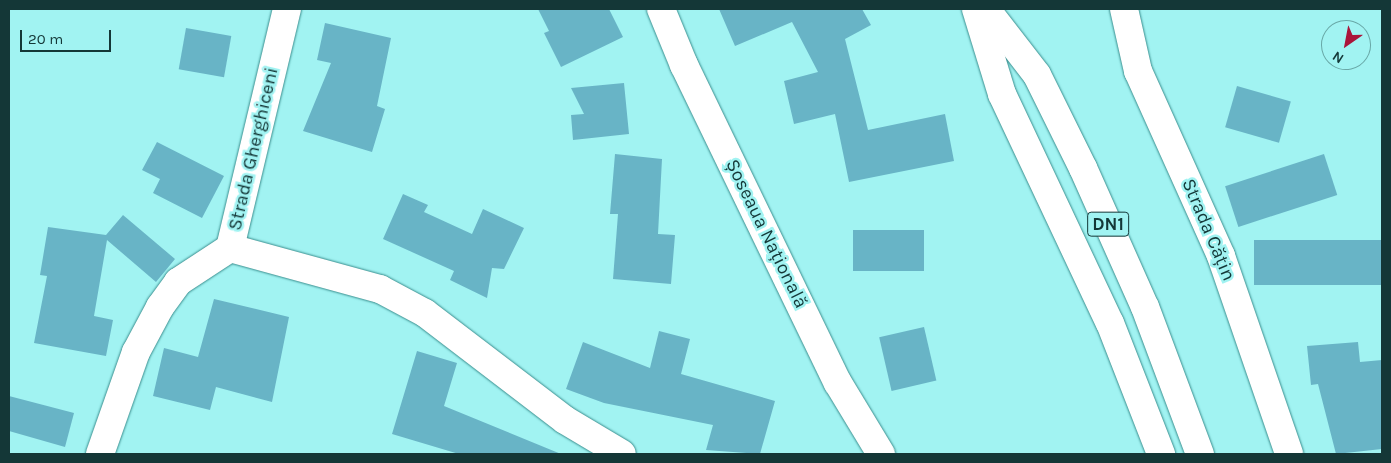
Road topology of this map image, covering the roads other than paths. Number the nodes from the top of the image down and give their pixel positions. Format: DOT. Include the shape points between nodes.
graph roads {
  1 [pos="287,9"];
  2 [pos="661,9"];
  3 [pos="976,9"];
  4 [pos="986,9"];
  5 [pos="1124,9"];
  6 [pos="230,248"];
  7 [pos="100,454"];
  8 [pos="622,454"];
  9 [pos="881,454"];
  10 [pos="1161,454"];
  11 [pos="1200,454"];
  12 [pos="1289,454"];
  1 -- 6 [label="main road, Strada Gherghiceni"];
  2 -- 9 [label="main road, Șoseaua Națională" via="684,65 838,383"];
  3 -- 10 [label="main road, DN1" via="1002,94 1110,323"];
  4 -- 11 [label="main road, DN1" via="1037,75 1083,168 1145,307"];
  5 -- 12 [label="main road, Strada Cățin" via="1138,70 1221,256"];
  6 -- 7 [label="main road, Strada Gherghiceni" via="178,282 160,307 136,352"];
  6 -- 8 [label="main road" via="380,289 425,314 564,420"];
}
